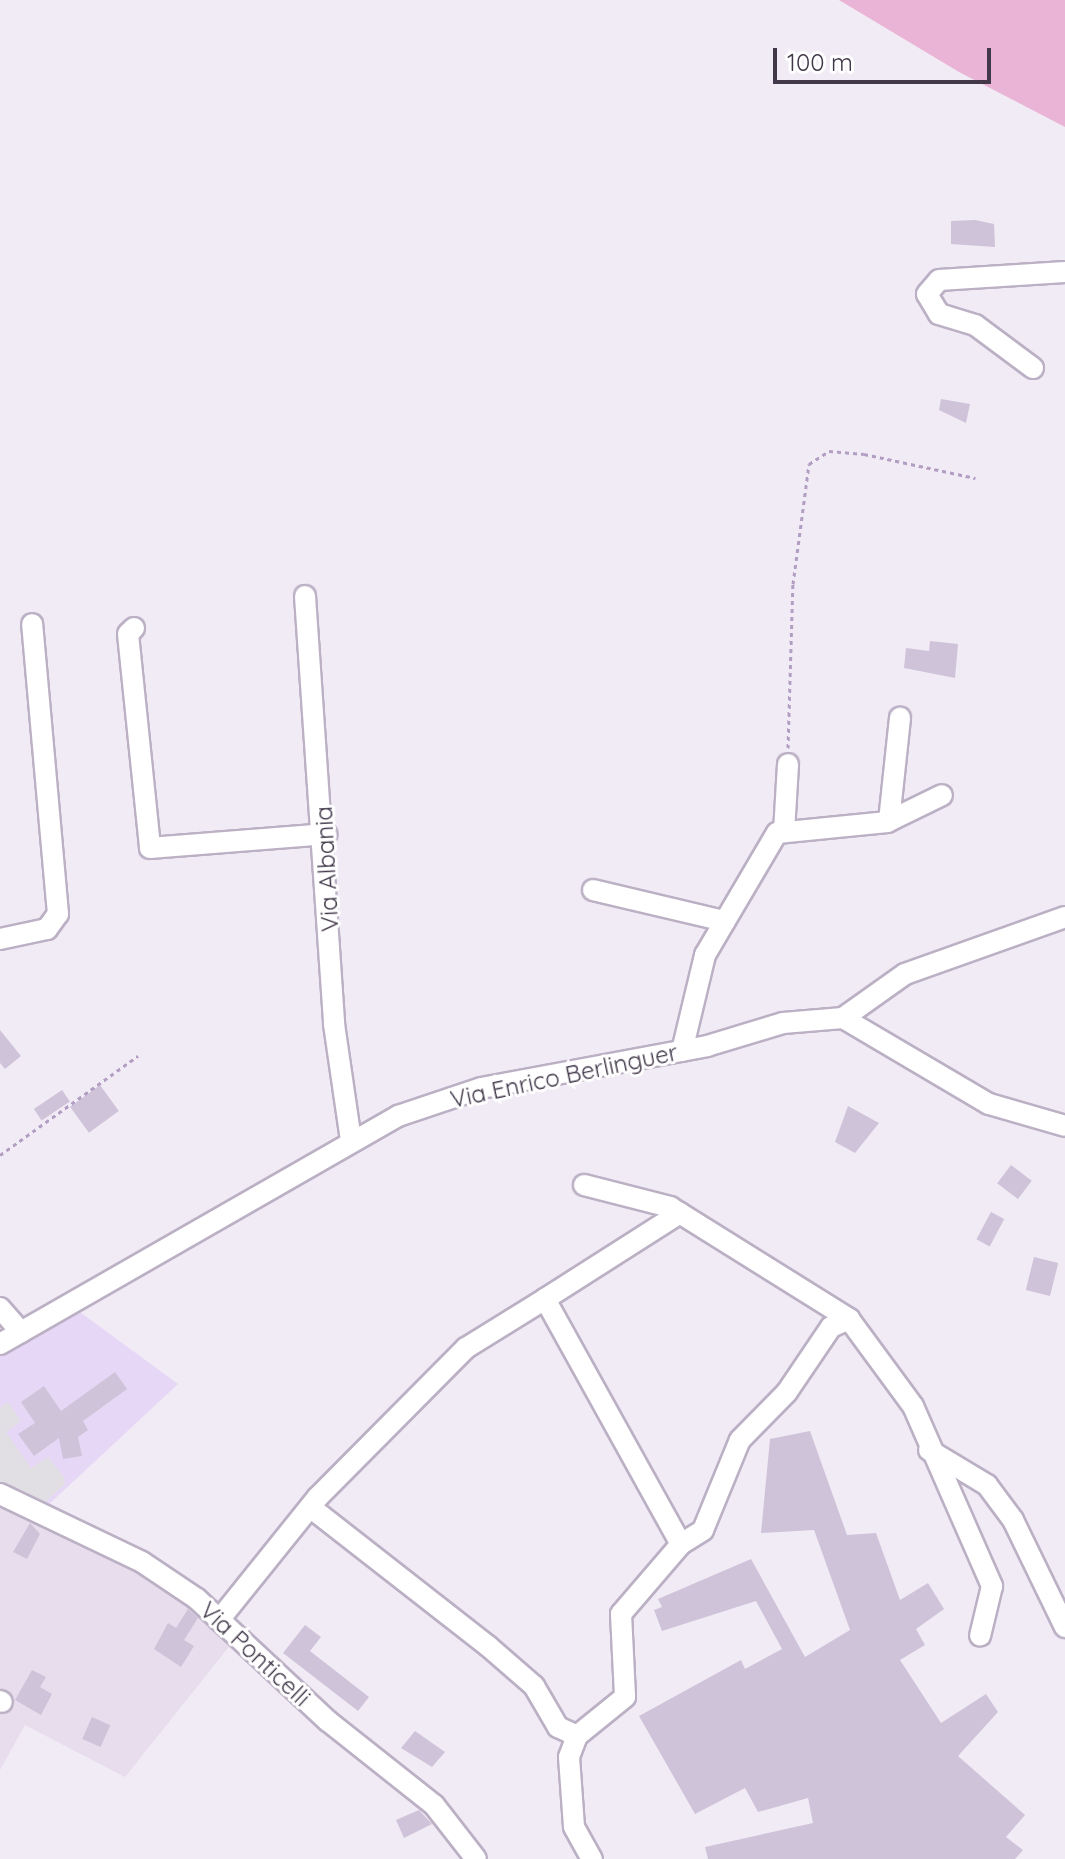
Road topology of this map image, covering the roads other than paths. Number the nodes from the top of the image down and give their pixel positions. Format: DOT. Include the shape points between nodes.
graph roads {
  1 [pos="1065,272"];
  2 [pos="1033,368"];
  3 [pos="305,596"];
  4 [pos="32,624"];
  5 [pos="134,628"];
  6 [pos="900,718"];
  7 [pos="788,764"];
  8 [pos="942,795"];
  9 [pos="889,821"];
  10 [pos="784,832"];
  11 [pos="326,834"];
  12 [pos="593,890"];
  13 [pos="1065,917"];
  14 [pos="724,921"];
  15 [pos="0,939"];
  16 [pos="843,1018"];
  17 [pos="682,1051"];
  18 [pos="1065,1126"];
  19 [pos="351,1140"];
  20 [pos="584,1185"];
  21 [pos="680,1213"];
  22 [pos="545,1299"];
  23 [pos="0,1308"];
  24 [pos="849,1319"];
  25 [pos="21,1332"];
  26 [pos="0,1344"];
  27 [pos="929,1450"];
  28 [pos="0,1494"];
  29 [pos="310,1507"];
  30 [pos="681,1544"];
  31 [pos="219,1620"];
  32 [pos="1065,1627"];
  33 [pos="980,1636"];
  34 [pos="577,1736"];
  35 [pos="476,1859"];
  36 [pos="592,1859"];
  1 -- 2 [label="street" via="939,280 927,294 939,314 975,325"];
  3 -- 11 [label="street, Via Albania"];
  4 -- 15 [label="street" via="58,918 47,929"];
  5 -- 11 [label="street" via="129,649 150,848"];
  6 -- 9 [label="street"];
  7 -- 10 [label="street"];
  8 -- 9 [label="street"];
  9 -- 10 [label="street"];
  10 -- 14 [label="street"];
  11 -- 19 [label="street, Via Albania" via="334,1024"];
  12 -- 14 [label="street"];
  13 -- 16 [label="street" via="905,974"];
  14 -- 17 [label="street" via="705,955"];
  16 -- 17 [label="street, Via Enrico Berlinguer" via="783,1023"];
  16 -- 18 [label="street" via="989,1104"];
  17 -- 19 [label="street, Via Enrico Berlinguer" via="481,1088"];
  19 -- 25 [label="street, Via Enrico Berlinguer"];
  20 -- 21 [label="street"];
  21 -- 22 [label="street"];
  21 -- 24 [label="street"];
  22 -- 29 [label="street" via="466,1348"];
  22 -- 30 [label="street"];
  23 -- 25 [label="street"];
  24 -- 27 [label="street" via="887,1363"];
  24 -- 30 [label="street" via="831,1327 793,1385 740,1440 703,1530"];
  25 -- 26 [label="street, Via Enrico Berlinguer"];
  27 -- 32 [label="street" via="987,1485 1013,1520"];
  27 -- 33 [label="street" via="992,1586"];
  28 -- 31 [label="street, Via Ponticelli" via="142,1562"];
  29 -- 31 [label="street"];
  29 -- 34 [label="street" via="488,1646 534,1686 558,1727"];
  30 -- 34 [label="street" via="621,1614 625,1697"];
  31 -- 35 [label="street, Via Ponticelli" via="434,1805"];
  34 -- 36 [label="street" via="567,1794 574,1827"];
}
